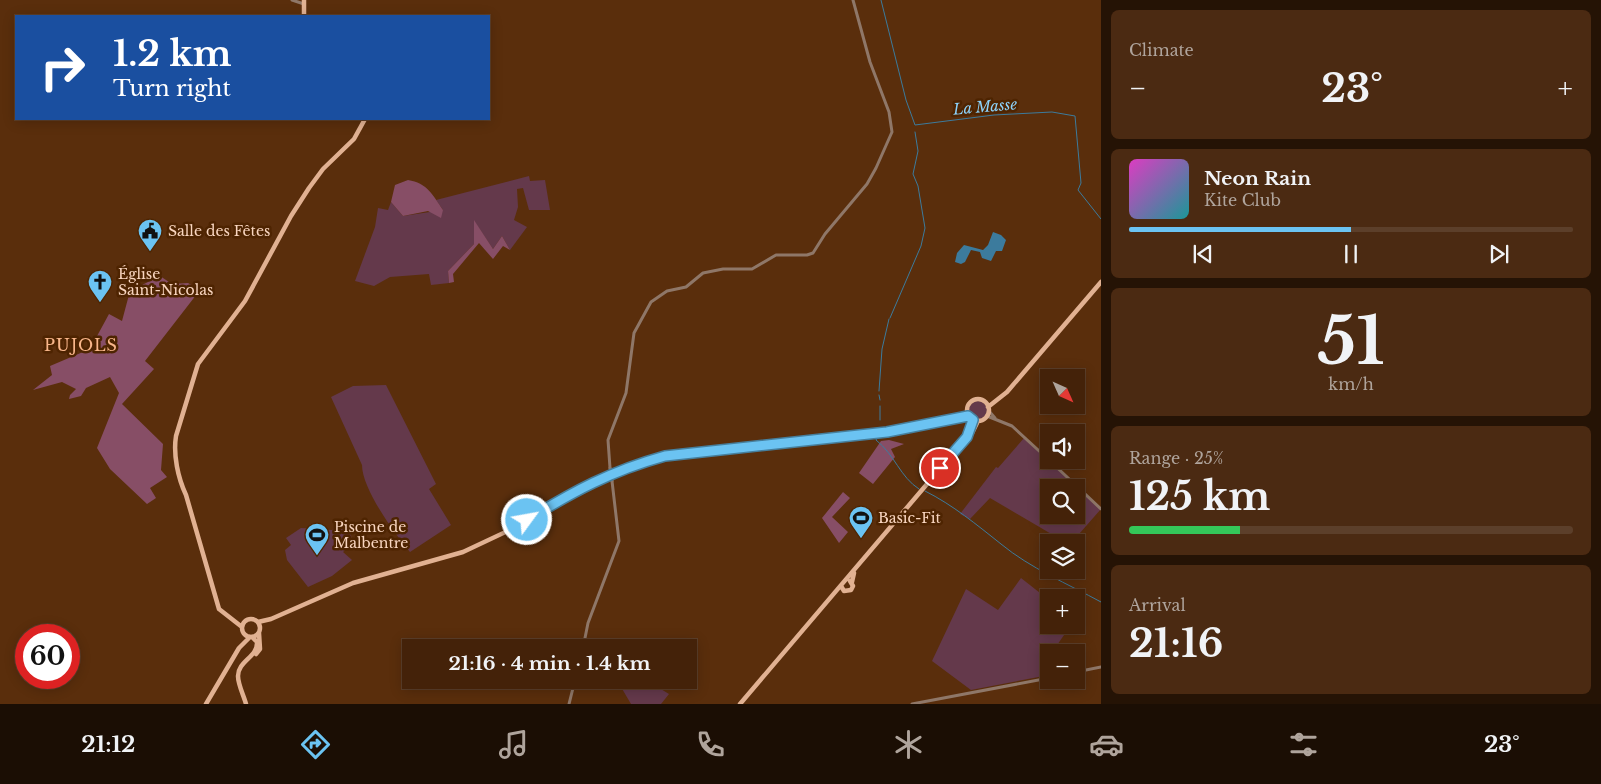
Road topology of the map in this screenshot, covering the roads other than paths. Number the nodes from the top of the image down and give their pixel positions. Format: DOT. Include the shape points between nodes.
graph roads {
  1 [pos="292,0"];
  2 [pos="853,0"];
  3 [pos="304,2"];
  4 [pos="304,15"];
  5 [pos="364,120"];
  6 [pos="1101,282"];
  7 [pos="988,409"];
  8 [pos="966,410"];
  9 [pos="973,419"];
  10 [pos="948,420"];
  11 [pos="1040,452"];
  12 [pos="1059,469"];
  13 [pos="1101,509"];
  14 [pos="845,580"];
  15 [pos="852,582"];
  16 [pos="843,589"];
  17 [pos="271,619"];
  18 [pos="258,622"];
  19 [pos="243,627"];
  20 [pos="260,630"];
  21 [pos="251,637"];
  22 [pos="585,639"];
  23 [pos="239,648"];
  24 [pos="242,666"];
  25 [pos="1101,668"];
  26 [pos="1085,671"];
  27 [pos="1040,680"];
  28 [pos="573,689"];
  29 [pos="742,703"];
  30 [pos="206,704"];
  31 [pos="246,704"];
  32 [pos="569,704"];
  33 [pos="912,704"];
  1 -- 3 [label="street"];
  2 -- 22 [label="street, bridge" via="870,62 889,112 892,132 867,184 813,253 776,255 752,269 703,273 686,287 667,291 651,302 634,333 626,393 608,440 619,541 588,623"];
  3 -- 4 [label="main road"];
  5 -- 19 [label="main road" via="354,139 323,169 309,188 244,301 198,364 174,448 180,480 219,609"];
  6 -- 7 [label="main road" via="1007,392"];
  7 -- 8 [label="main road" via="979,399 972,400"];
  7 -- 9 [label="main road"];
  7 -- 11 [label="street"];
  8 -- 9 [label="main road"];
  8 -- 10 [label="main road"];
  9 -- 10 [label="main road"];
  9 -- 14 [label="main road" via="967,437"];
  9 -- 15 [label="main road" via="969,438 855,572"];
  10 -- 17 [label="main road" via="841,438 687,453 637,464 594,481 514,528 464,552 353,583"];
  12 -- 13 [label="street"];
  14 -- 15 [label="main road"];
  14 -- 16 [label="main road"];
  15 -- 16 [label="main road" via="852,589"];
  16 -- 29 [label="main road" via="831,597"];
  17 -- 18 [label="main road"];
  17 -- 20 [label="main road"];
  18 -- 19 [label="main road" via="251,619"];
  18 -- 20 [label="main road"];
  19 -- 21 [label="main road"];
  19 -- 23 [label="main road"];
  20 -- 21 [label="main road"];
  20 -- 24 [label="main road" via="260,649"];
  21 -- 23 [label="main road"];
  21 -- 24 [label="main road" via="257,642 256,650"];
  23 -- 30 [label="main road"];
  24 -- 31 [label="main road" via="238,678"];
  25 -- 26 [label="street"];
  27 -- 33 [label="street"];
  28 -- 32 [label="street"];
}
